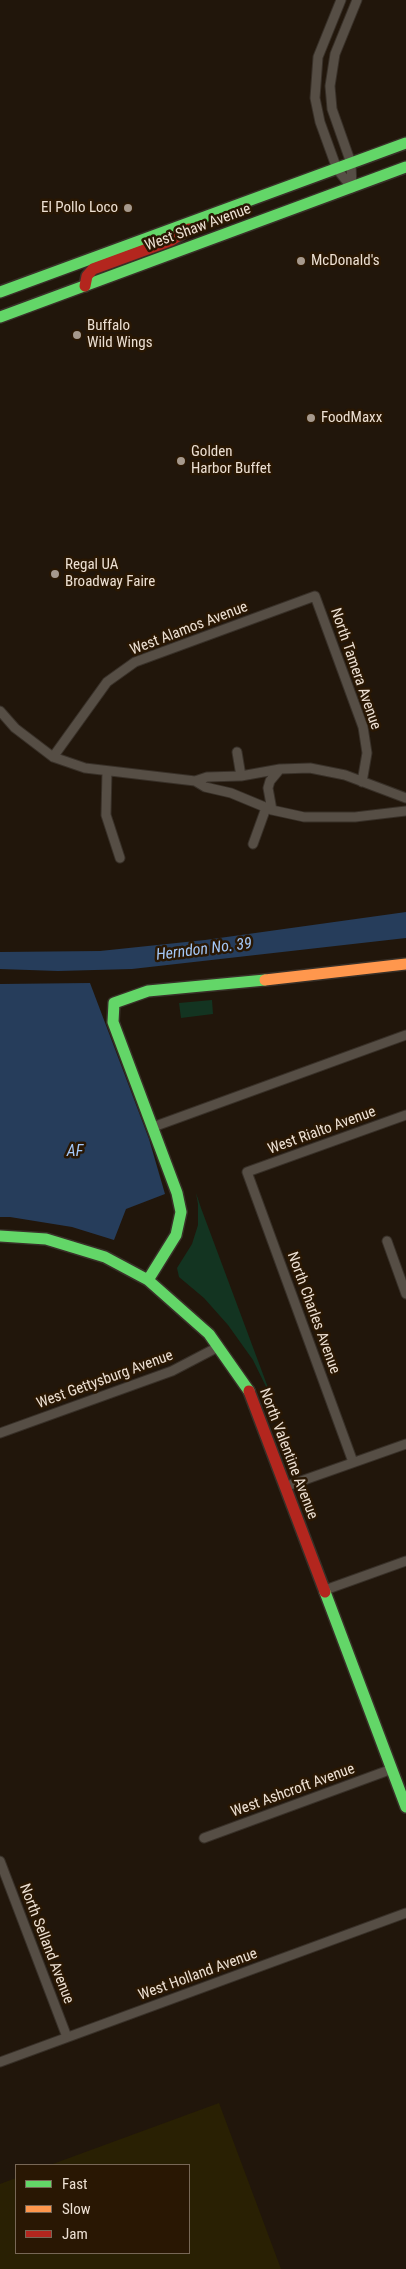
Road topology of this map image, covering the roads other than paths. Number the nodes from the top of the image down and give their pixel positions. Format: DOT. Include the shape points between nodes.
graph roads {
  1 [pos="341,0"];
  2 [pos="357,0"];
  3 [pos="406,143"];
  4 [pos="351,163"];
  5 [pos="406,167"];
  6 [pos="337,169"];
  7 [pos="352,188"];
  8 [pos="209,216"];
  9 [pos="86,286"];
  10 [pos="0,292"];
  11 [pos="0,317"];
  12 [pos="315,596"];
  13 [pos="0,711"];
  14 [pos="237,752"];
  15 [pos="53,757"];
  16 [pos="280,769"];
  17 [pos="106,771"];
  18 [pos="240,776"];
  19 [pos="195,781"];
  20 [pos="362,782"];
  21 [pos="406,798"];
  22 [pos="269,809"];
  23 [pos="406,811"];
  24 [pos="253,844"];
  25 [pos="120,858"];
  26 [pos="406,964"];
  27 [pos="406,1035"];
  28 [pos="406,1115"];
  29 [pos="153,1127"];
  30 [pos="247,1172"];
  31 [pos="0,1236"];
  32 [pos="387,1241"];
  33 [pos="148,1280"];
  34 [pos="406,1294"];
  35 [pos="218,1347"];
  36 [pos="0,1433"];
  37 [pos="406,1444"];
  38 [pos="353,1462"];
  39 [pos="287,1486"];
  40 [pos="406,1561"];
  41 [pos="325,1590"];
  42 [pos="392,1769"];
  43 [pos="406,1807"];
  44 [pos="204,1838"];
  45 [pos="0,1861"];
  46 [pos="406,1913"];
  47 [pos="67,2038"];
  48 [pos="0,2062"];
  1 -- 6 [label="street" via="318,57 315,86 320,122"];
  2 -- 4 [label="street" via="336,54 330,86 332,109"];
  3 -- 4 [label="street, West Shaw Avenue"];
  4 -- 6 [label="street, West Shaw Avenue"];
  4 -- 7 [label="street"];
  5 -- 7 [label="street, West Shaw Avenue"];
  6 -- 7 [label="street"];
  6 -- 8 [label="street, West Shaw Avenue"];
  7 -- 9 [label="street, West Shaw Avenue"];
  8 -- 9 [label="street" via="172,240 94,269 87,276"];
  8 -- 10 [label="street, West Shaw Avenue"];
  9 -- 11 [label="street, West Shaw Avenue"];
  12 -- 15 [label="street, West Alamos Avenue" via="135,662 107,682"];
  12 -- 20 [label="street, North Tamera Avenue" via="363,727 367,753"];
  13 -- 15 [label="street" via="15,728"];
  14 -- 18 [label="street"];
  15 -- 17 [label="street"];
  16 -- 18 [label="street"];
  16 -- 20 [label="street" via="319,769"];
  16 -- 22 [label="street" via="268,788"];
  17 -- 19 [label="street"];
  17 -- 25 [label="street" via="106,815"];
  18 -- 19 [label="street" via="207,777"];
  19 -- 22 [label="street"];
  20 -- 21 [label="street"];
  22 -- 23 [label="street" via="328,819"];
  22 -- 24 [label="street"];
  26 -- 29 [label="street" via="148,991 114,1003 113,1022"];
  27 -- 29 [label="street"];
  28 -- 30 [label="street, West Rialto Avenue"];
  29 -- 33 [label="street" via="181,1212 176,1235"];
  30 -- 38 [label="street, North Charles Avenue"];
  31 -- 33 [label="street, North Valentine Avenue" via="46,1239 79,1248 105,1256"];
  32 -- 34 [label="street"];
  33 -- 35 [label="street, North Valentine Avenue" via="209,1334"];
  35 -- 36 [label="street, West Gettysburg Avenue" via="172,1370"];
  35 -- 39 [label="street, North Valentine Avenue" via="252,1396"];
  37 -- 38 [label="street"];
  38 -- 39 [label="street"];
  39 -- 41 [label="street, North Valentine Avenue"];
  40 -- 41 [label="street"];
  41 -- 42 [label="street, North Valentine Avenue"];
  42 -- 43 [label="street, North Valentine Avenue"];
  42 -- 44 [label="street, West Ashcroft Avenue"];
  45 -- 47 [label="street, North Selland Avenue"];
  46 -- 47 [label="street, West Holland Avenue"];
  47 -- 48 [label="street, West Holland Avenue"];
}
